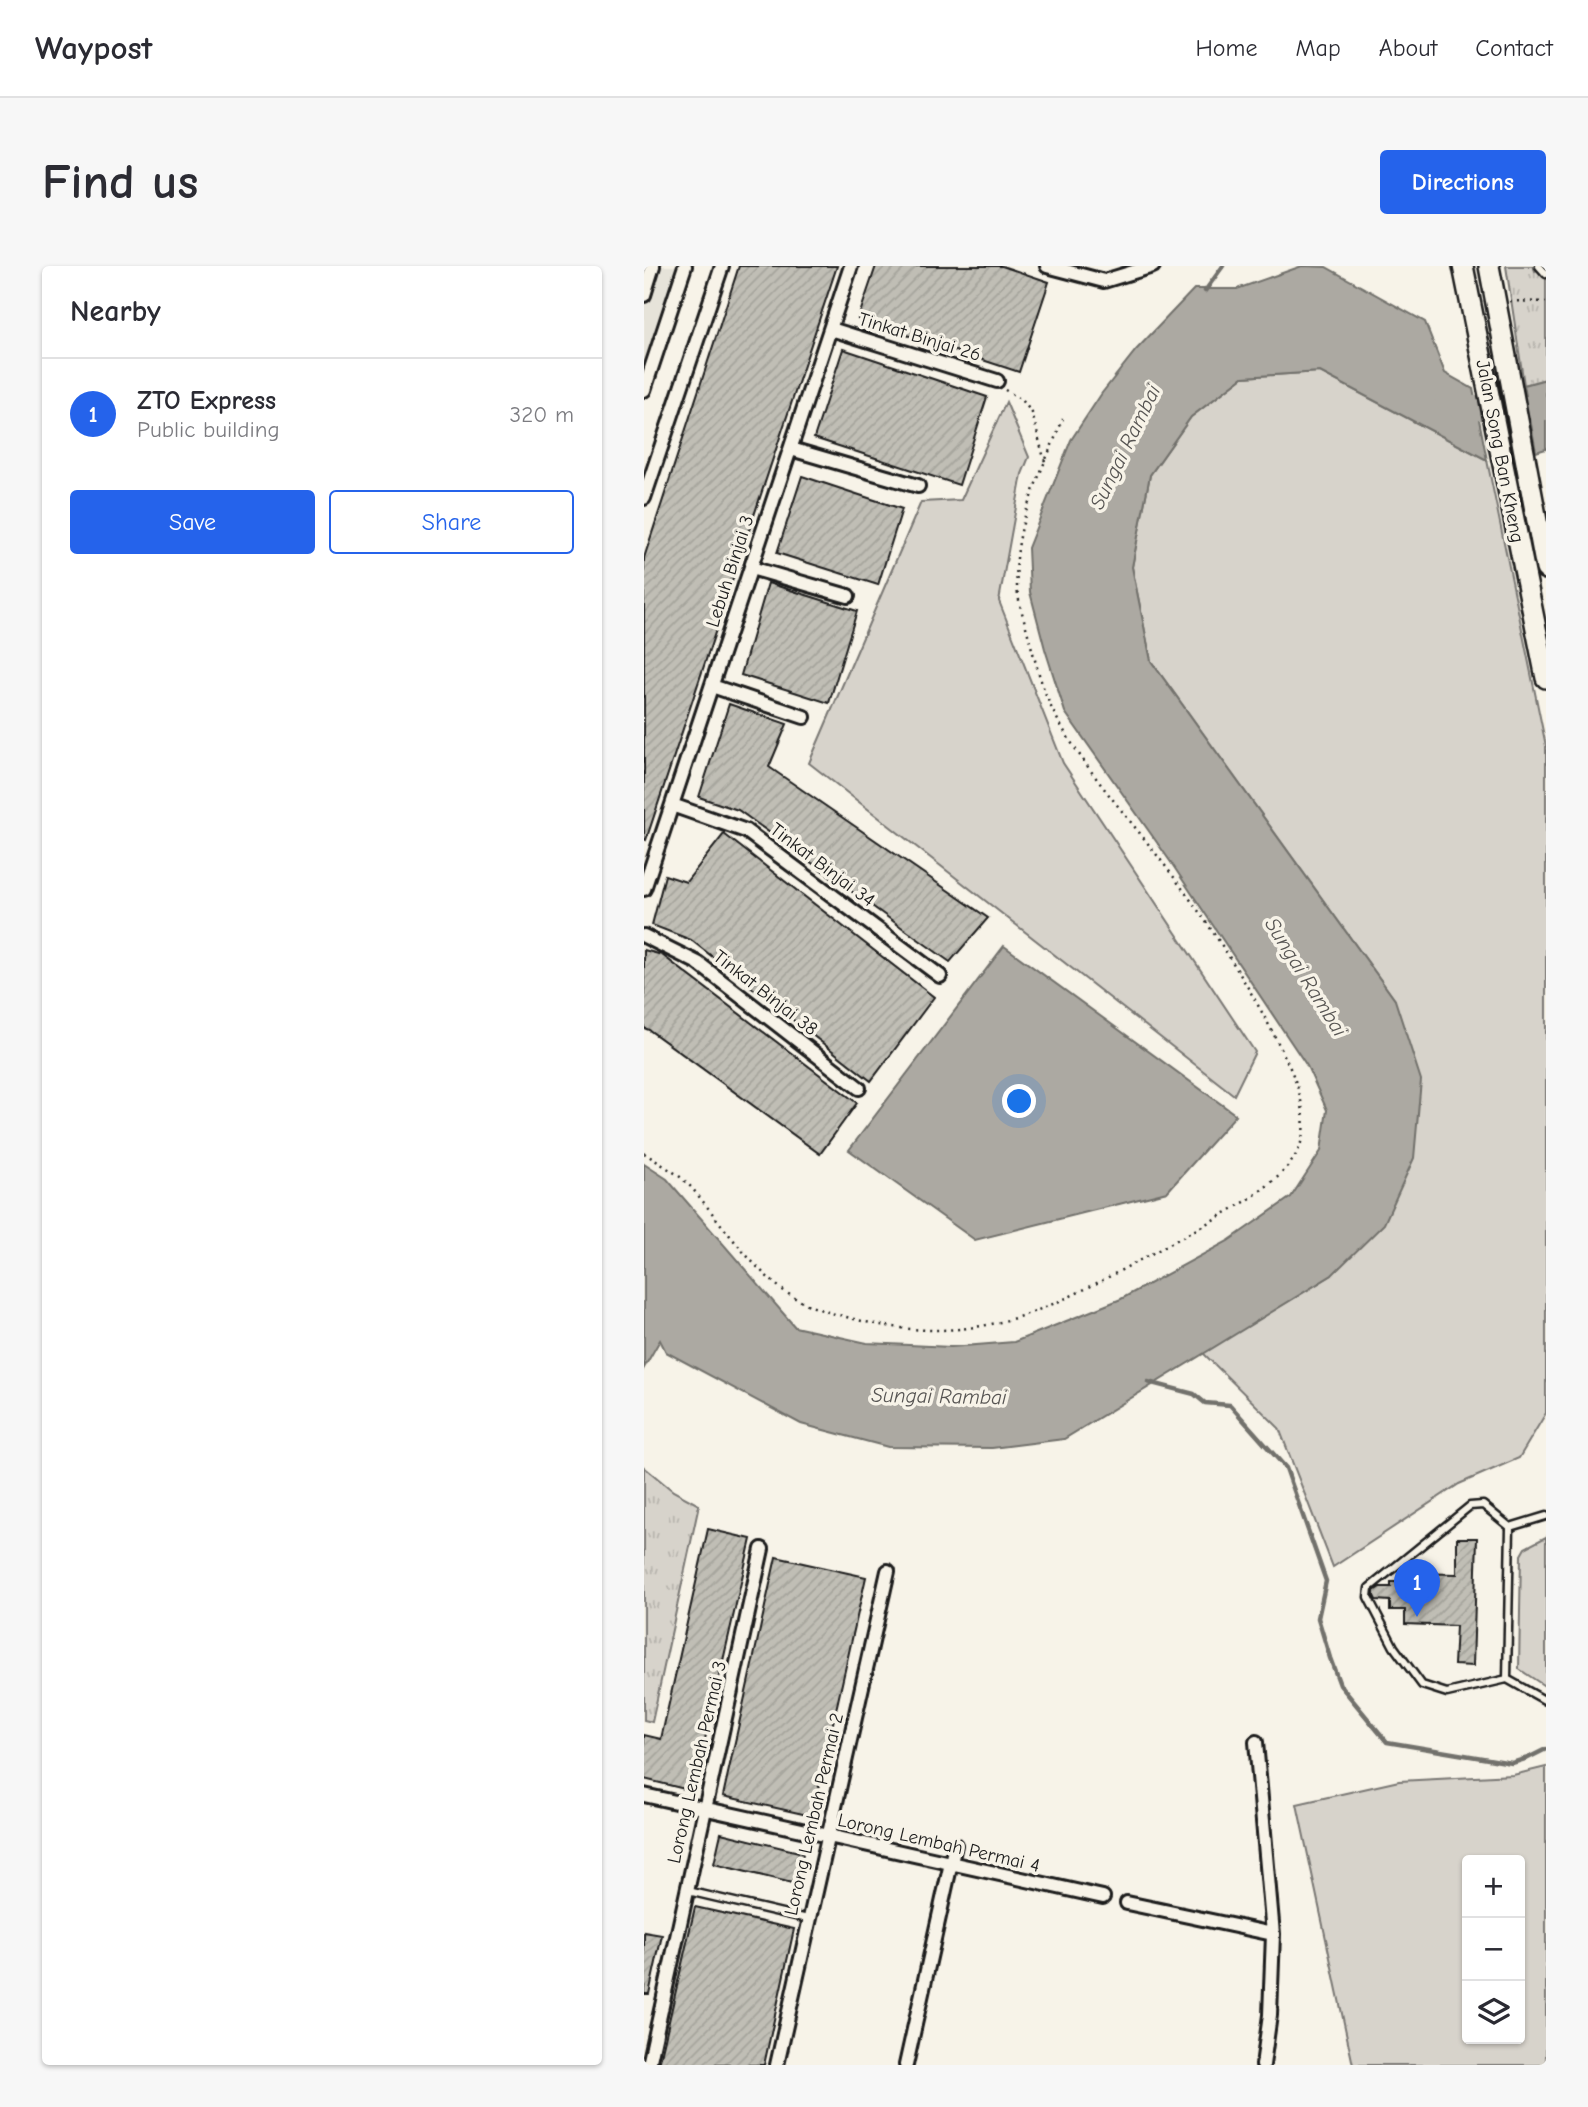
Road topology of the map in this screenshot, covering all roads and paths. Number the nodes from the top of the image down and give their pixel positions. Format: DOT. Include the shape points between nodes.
graph roads {
  1 [pos="653,266"];
  2 [pos="685,266"];
  3 [pos="722,266"];
  4 [pos="852,266"];
  5 [pos="1047,266"];
  6 [pos="1153,266"];
  7 [pos="1463,266"];
  8 [pos="1489,266"];
  9 [pos="1539,266"];
  10 [pos="1546,274"];
  11 [pos="644,295"];
  12 [pos="1496,302"];
  13 [pos="1546,302"];
  14 [pos="831,329"];
  15 [pos="997,381"];
  16 [pos="644,390"];
  17 [pos="1063,419"];
  18 [pos="791,449"];
  19 [pos="1045,462"];
  20 [pos="918,486"];
  21 [pos="644,498"];
  22 [pos="751,568"];
  23 [pos="1546,569"];
  24 [pos="848,596"];
  25 [pos="1546,678"];
  26 [pos="712,685"];
  27 [pos="804,717"];
  28 [pos="672,805"];
  29 [pos="644,889"];
  30 [pos="644,936"];
  31 [pos="940,976"];
  32 [pos="859,1088"];
  33 [pos="644,1153"];
  34 [pos="1546,1516"];
  35 [pos="1510,1527"];
  36 [pos="762,1549"];
  37 [pos="888,1571"];
  38 [pos="1507,1678"];
  39 [pos="1546,1701"];
  40 [pos="1256,1742"];
  41 [pos="644,1795"];
  42 [pos="705,1809"];
  43 [pos="828,1836"];
  44 [pos="955,1845"];
  45 [pos="950,1864"];
  46 [pos="687,1891"];
  47 [pos="1103,1898"];
  48 [pos="1127,1903"];
  49 [pos="808,1920"];
  50 [pos="1273,1934"];
  51 [pos="649,2065"];
  52 [pos="778,2065"];
  53 [pos="905,2065"];
  54 [pos="1263,2065"];
  1 -- 11 [label="street"];
  2 -- 16 [label="street"];
  3 -- 21 [label="street"];
  4 -- 14 [label="street, Lebuh Binjai 3"];
  5 -- 6 [label="street" via="1104,281"];
  7 -- 25 [label="main road, Jalan Song Ban Kheng"];
  8 -- 12 [label="main road, Jalan Song Ban Kheng"];
  9 -- 10 [label="lane"];
  12 -- 13 [label="path"];
  12 -- 23 [label="main road, Jalan Song Ban Kheng"];
  14 -- 15 [label="street, Tinkat Binjai 26"];
  14 -- 18 [label="street, Lebuh Binjai 3"];
  15 -- 19 [label="path" via="1032,413"];
  17 -- 19 [label="path"];
  18 -- 20 [label="street"];
  18 -- 22 [label="street, Lebuh Binjai 3"];
  19 -- 33 [label="path" via="1029,499 1016,561 1017,589 1040,678 1054,712 1091,772 1165,865 1245,981 1268,1023 1300,1099 1303,1134 1296,1155 1273,1182 1248,1200 1067,1299 1018,1319 924,1330 837,1315 785,1292 691,1187"];
  22 -- 24 [label="street"];
  22 -- 26 [label="street, Lebuh Binjai 3"];
  26 -- 27 [label="street"];
  26 -- 28 [label="street, Lebuh Binjai 3"];
  28 -- 29 [label="street, Lebuh Binjai 3"];
  28 -- 31 [label="street, Tinkat Binjai 34" via="746,831"];
  30 -- 32 [label="street, Tinkat Binjai 38" via="698,963"];
  34 -- 35 [label="lane"];
  35 -- 38 [label="lane"];
  35 -- 38 [label="lane" via="1483,1505 1469,1506 1369,1588 1368,1597 1394,1647 1422,1685 1447,1693"];
  36 -- 42 [label="street, Lorong Lembah Permai 3"];
  37 -- 43 [label="street, Lorong Lembah Permai 2"];
  38 -- 39 [label="lane"];
  40 -- 50 [label="street"];
  41 -- 42 [label="street, Lorong Lembah Permai 4"];
  42 -- 43 [label="street, Lorong Lembah Permai 4"];
  42 -- 46 [label="street, Lorong Lembah Permai 3"];
  43 -- 45 [label="street, Lorong Lembah Permai 4"];
  43 -- 49 [label="street, Lorong Lembah Permai 2"];
  44 -- 45 [label="street"];
  45 -- 47 [label="street, Lorong Lembah Permai 4"];
  45 -- 53 [label="street"];
  46 -- 49 [label="lane"];
  46 -- 51 [label="street, Lorong Lembah Permai 3"];
  48 -- 50 [label="street"];
  49 -- 52 [label="street, Lorong Lembah Permai 2"];
  50 -- 54 [label="street"];
}
